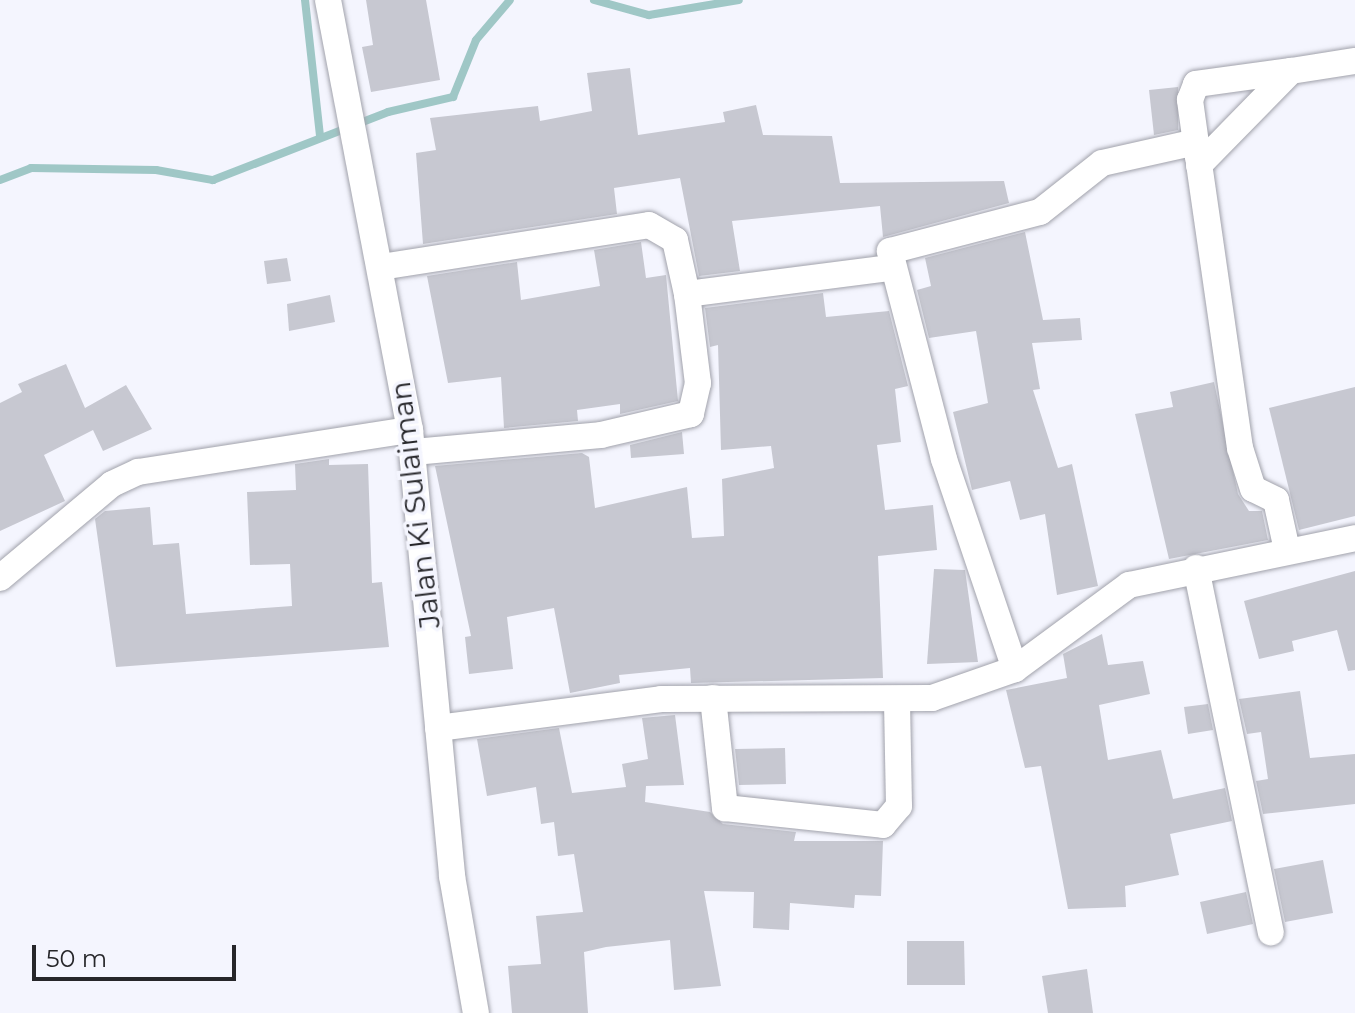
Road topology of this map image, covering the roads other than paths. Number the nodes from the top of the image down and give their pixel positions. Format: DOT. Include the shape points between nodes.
graph roads {
  1 [pos="328,0"];
  2 [pos="1355,61"];
  3 [pos="1291,71"];
  4 [pos="1198,154"];
  5 [pos="381,267"];
  6 [pos="889,268"];
  7 [pos="687,294"];
  8 [pos="411,441"];
  9 [pos="1355,538"];
  10 [pos="1287,550"];
  11 [pos="1196,568"];
  12 [pos="0,578"];
  13 [pos="1015,669"];
  14 [pos="713,698"];
  15 [pos="897,700"];
  16 [pos="438,728"];
  17 [pos="1271,932"];
  18 [pos="476,1013"];
  1 -- 5 [label="street, Jalan Ki Sulaiman"];
  2 -- 3 [label="street"];
  3 -- 4 [label="street"];
  3 -- 4 [label="street" via="1201,80 1190,100"];
  4 -- 6 [label="street" via="1102,163 1040,212 894,248"];
  4 -- 10 [label="street" via="1240,448 1253,489 1276,500"];
  5 -- 7 [label="street" via="649,225 675,240"];
  5 -- 8 [label="street, Jalan Ki Sulaiman"];
  6 -- 7 [label="street"];
  6 -- 13 [label="street"];
  7 -- 8 [label="street" via="698,383 691,414 601,435"];
  8 -- 12 [label="street" via="366,439 249,450 138,472 112,484"];
  8 -- 16 [label="street, Jalan Ki Sulaiman"];
  9 -- 10 [label="street"];
  10 -- 11 [label="street"];
  11 -- 13 [label="street" via="1115,591"];
  11 -- 17 [label="street"];
  13 -- 15 [label="street" via="960,691"];
  14 -- 15 [label="street"];
  14 -- 15 [label="street" via="725,808 883,825 899,806"];
  14 -- 16 [label="street" via="571,707"];
  16 -- 18 [label="street, Jalan Ki Sulaiman" via="452,876"];
}
